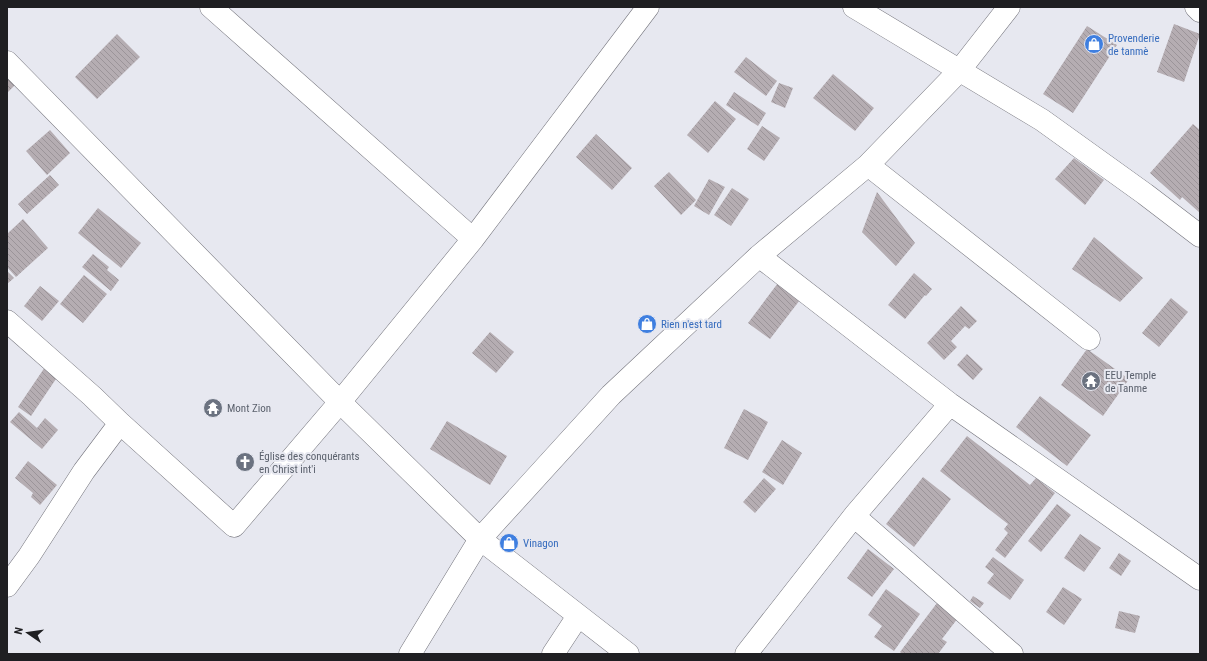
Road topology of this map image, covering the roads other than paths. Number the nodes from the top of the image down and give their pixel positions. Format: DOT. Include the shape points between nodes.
graph roads {
  1 [pos="210,7"];
  2 [pos="648,7"];
  3 [pos="854,7"];
  4 [pos="1009,7"];
  5 [pos="1196,7"];
  6 [pos="1200,11"];
  7 [pos="7,62"];
  8 [pos="959,71"];
  9 [pos="868,165"];
  10 [pos="1200,236"];
  11 [pos="473,239"];
  12 [pos="759,256"];
  13 [pos="7,321"];
  14 [pos="1089,339"];
  15 [pos="340,402"];
  16 [pos="950,404"];
  17 [pos="120,423"];
  18 [pos="854,516"];
  19 [pos="480,539"];
  20 [pos="1200,578"];
  21 [pos="7,586"];
  22 [pos="578,616"];
  23 [pos="410,654"];
  24 [pos="553,654"];
  25 [pos="628,654"];
  26 [pos="746,654"];
  27 [pos="1012,654"];
  1 -- 11 [label="street"];
  2 -- 11 [label="street"];
  3 -- 8 [label="street"];
  4 -- 8 [label="street"];
  5 -- 6 [label="street"];
  7 -- 15 [label="street"];
  8 -- 9 [label="street"];
  8 -- 10 [label="street" via="1042,120"];
  9 -- 12 [label="street"];
  9 -- 14 [label="street"];
  11 -- 15 [label="street"];
  12 -- 16 [label="street"];
  12 -- 19 [label="street" via="611,395"];
  13 -- 17 [label="street"];
  15 -- 17 [label="street" via="234,526"];
  15 -- 19 [label="street"];
  16 -- 18 [label="street"];
  16 -- 20 [label="street"];
  17 -- 21 [label="street" via="84,471"];
  18 -- 26 [label="street"];
  18 -- 27 [label="street"];
  19 -- 22 [label="street"];
  19 -- 23 [label="street"];
  22 -- 24 [label="street"];
  22 -- 25 [label="street"];
}
